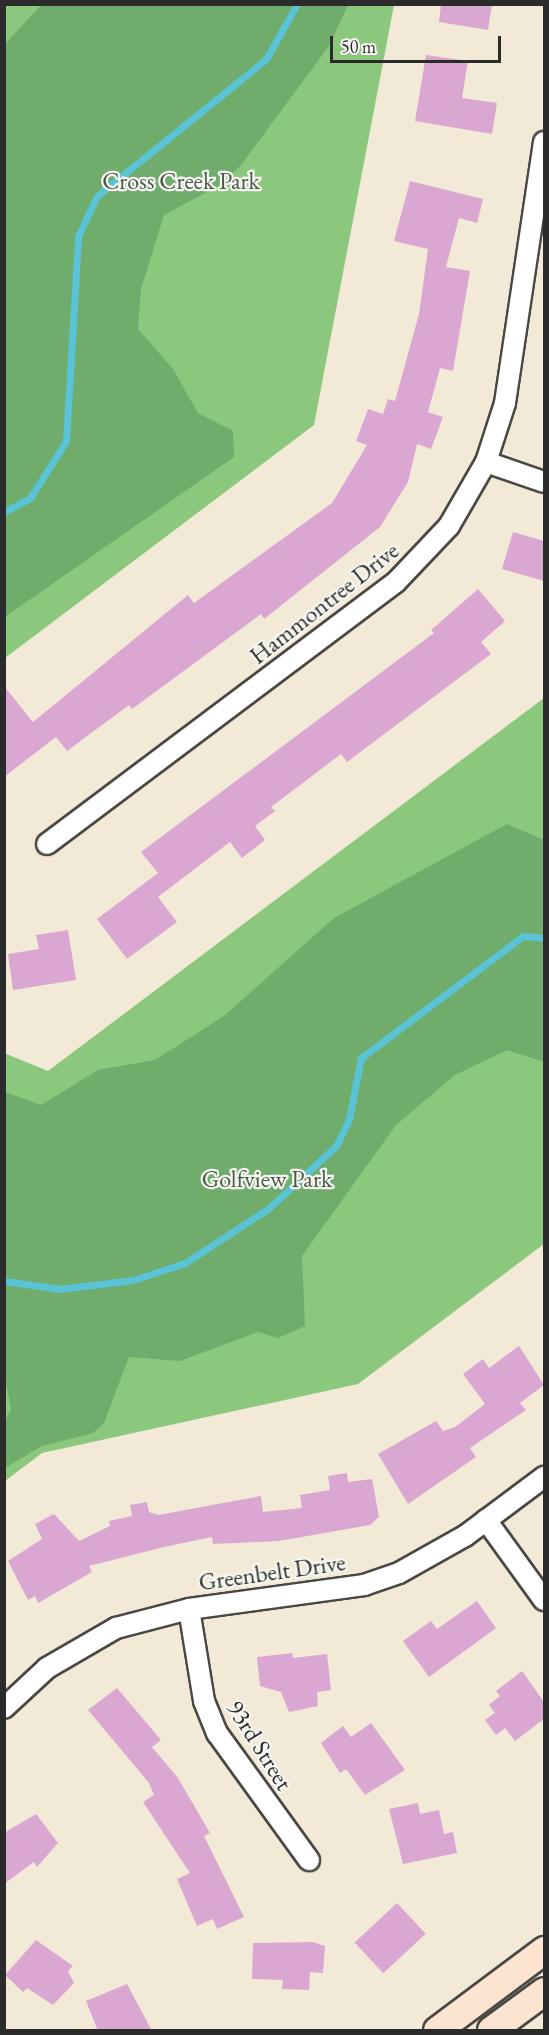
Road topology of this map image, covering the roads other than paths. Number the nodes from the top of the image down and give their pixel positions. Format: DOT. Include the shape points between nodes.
graph roads {
  1 [pos="544,142"];
  2 [pos="486,462"];
  3 [pos="544,482"];
  4 [pos="47,844"];
  5 [pos="544,1477"];
  6 [pos="486,1520"];
  7 [pos="544,1600"];
  8 [pos="189,1609"];
  9 [pos="4,1708"];
  10 [pos="309,1860"];
  11 [pos="544,1950"];
  12 [pos="544,1991"];
  13 [pos="437,2031"];
  14 [pos="491,2031"];
  1 -- 2 [label="street, Hammontree Drive" via="505,403"];
  2 -- 3 [label="street"];
  2 -- 4 [label="street, Hammontree Drive" via="449,526 396,582"];
  5 -- 6 [label="street, Greenbelt Drive"];
  6 -- 7 [label="street"];
  6 -- 8 [label="street, Greenbelt Drive" via="435,1556 364,1585"];
  8 -- 9 [label="street, Greenbelt Drive" via="124,1625 79,1646"];
  8 -- 10 [label="street, 93rd Street" via="204,1701 217,1733"];
  11 -- 13 [label="main road"];
  12 -- 14 [label="main road"];
}
